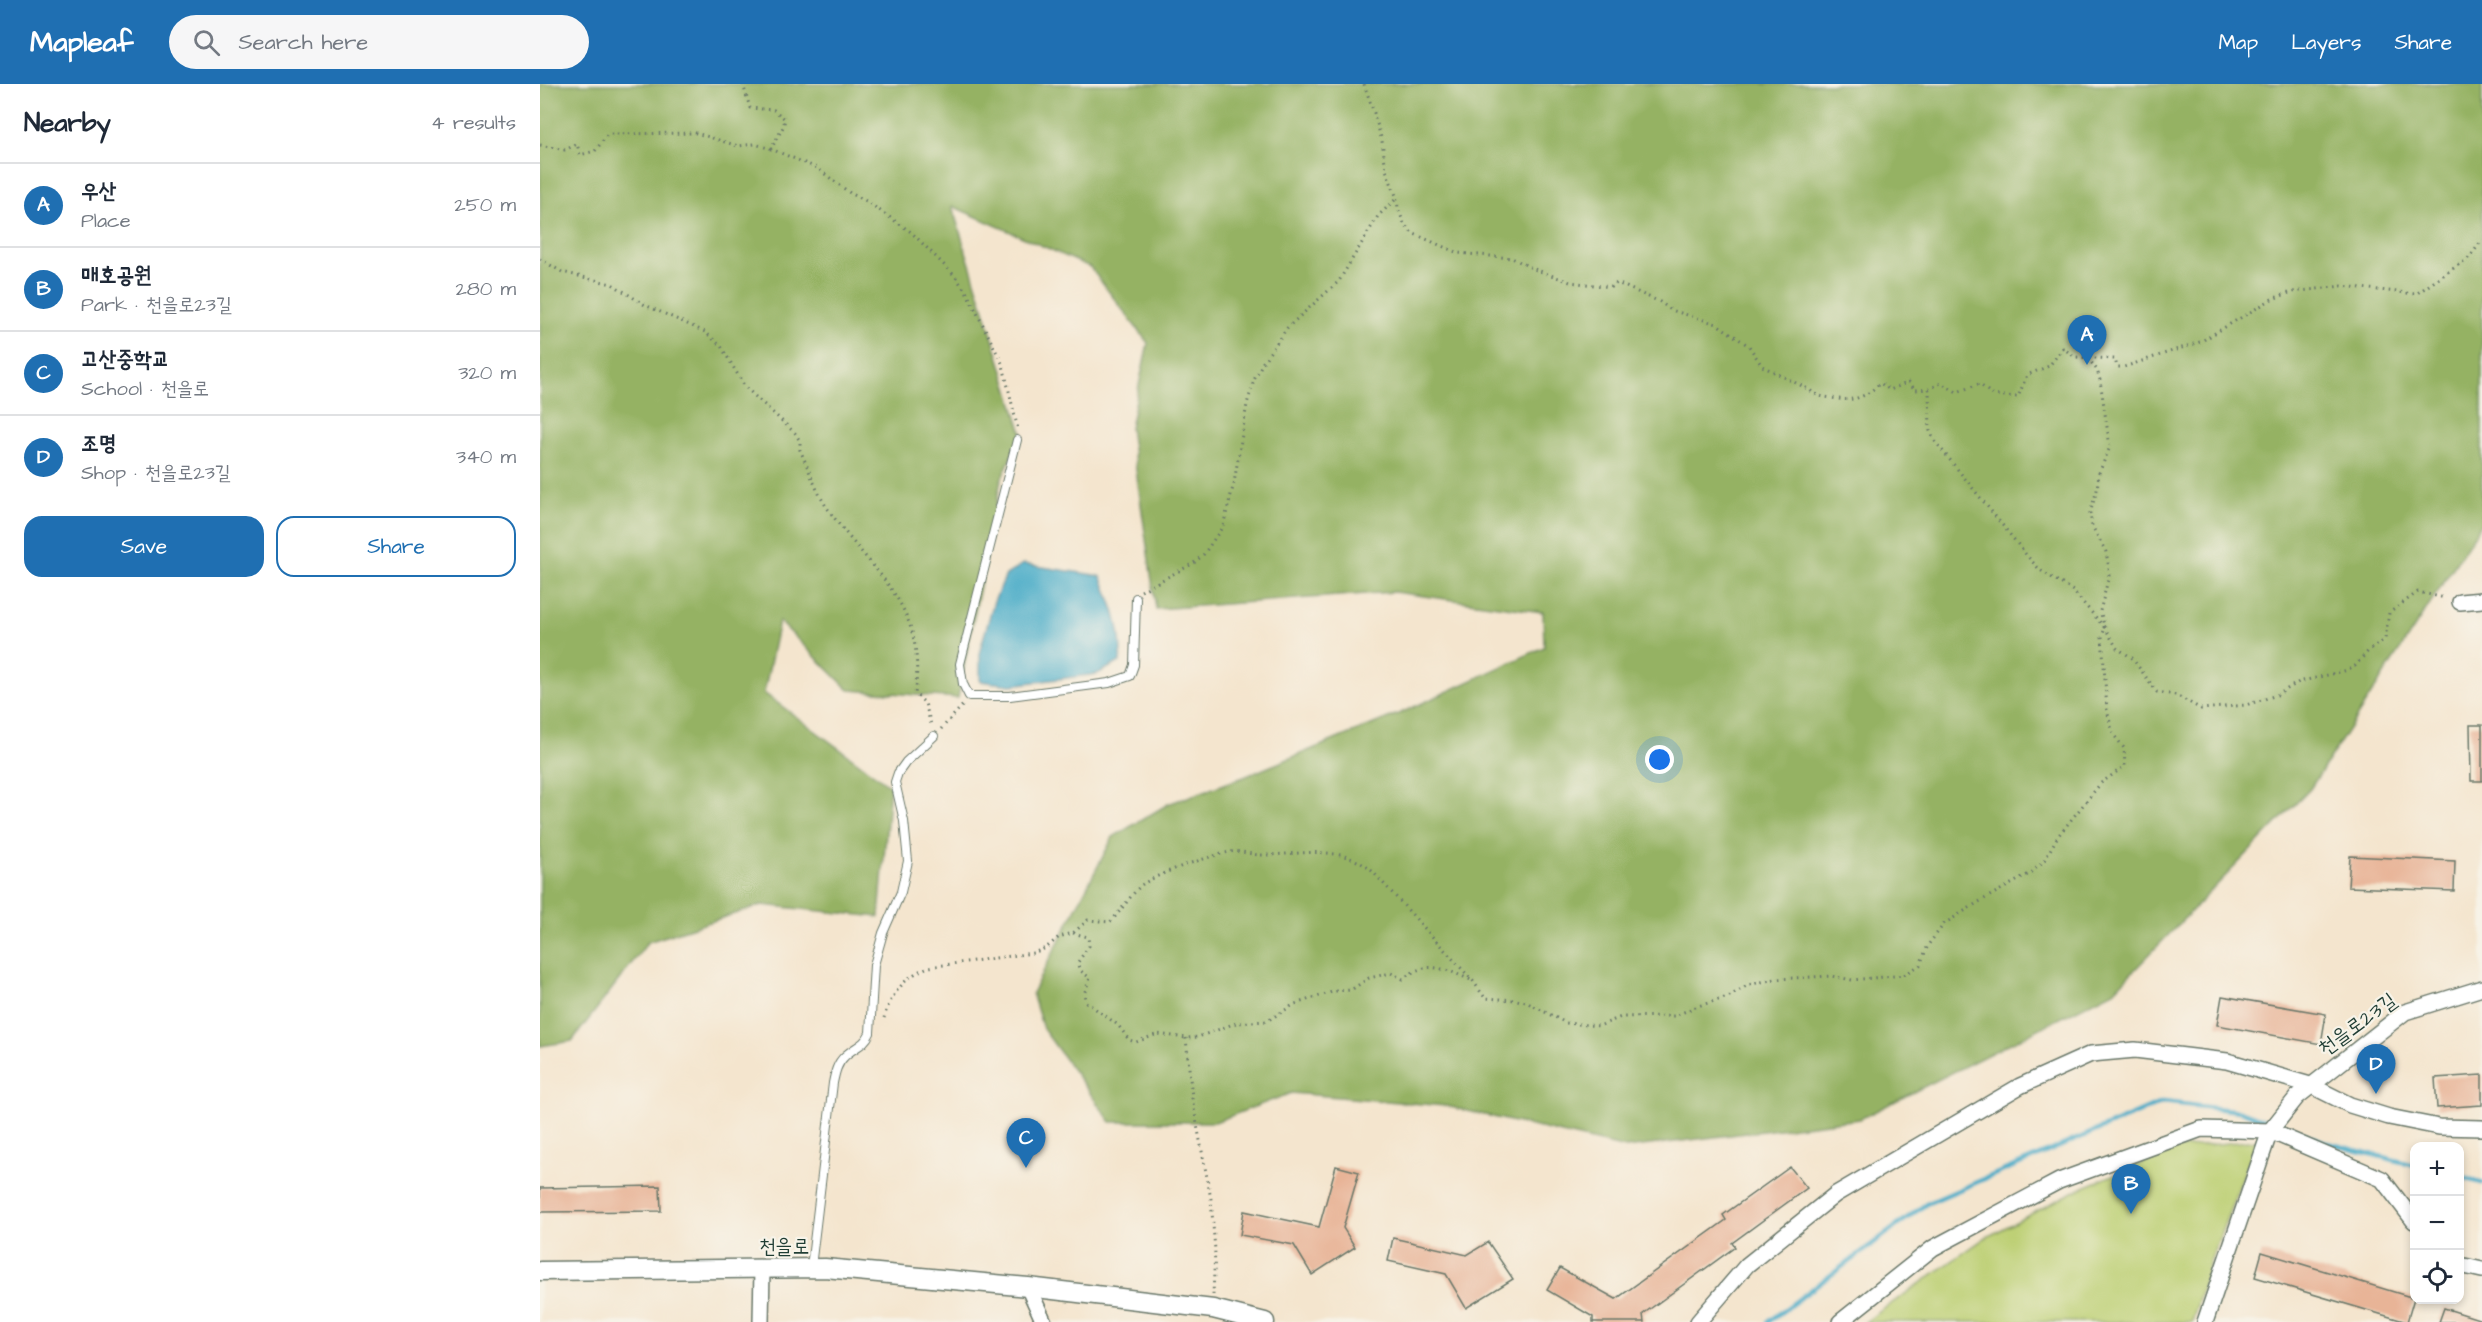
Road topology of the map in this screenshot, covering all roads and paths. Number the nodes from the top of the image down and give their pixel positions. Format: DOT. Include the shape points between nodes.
graph roads {
  1 [pos="743,84"];
  2 [pos="1364,84"];
  3 [pos="540,145"];
  4 [pos="771,149"];
  5 [pos="1397,198"];
  6 [pos="2482,240"];
  7 [pos="540,259"];
  8 [pos="2087,357"];
  9 [pos="1929,389"];
  10 [pos="1017,440"];
  11 [pos="1136,598"];
  12 [pos="2482,600"];
  13 [pos="2460,602"];
  14 [pos="2105,628"];
  15 [pos="969,696"];
  16 [pos="934,736"];
  17 [pos="1073,933"];
  18 [pos="1473,981"];
  19 [pos="2482,988"];
  20 [pos="870,1034"];
  21 [pos="1186,1038"];
  22 [pos="2310,1085"];
  23 [pos="2482,1128"];
  24 [pos="2270,1131"];
  25 [pos="2410,1215"];
  26 [pos="2464,1266"];
  27 [pos="811,1268"];
  28 [pos="762,1269"];
  29 [pos="2482,1270"];
  30 [pos="540,1271"];
  31 [pos="1028,1287"];
  32 [pos="1213,1309"];
  33 [pos="761,1322"];
  34 [pos="1044,1322"];
  35 [pos="1265,1322"];
  36 [pos="1698,1322"];
  37 [pos="1840,1322"];
  38 [pos="2205,1322"];
  1 -- 4 [label="path" via="750,108 774,110 785,119"];
  2 -- 5 [label="path"];
  3 -- 4 [label="path" via="565,150 577,144 580,155 595,151 608,134 643,132 696,133 738,146 755,144"];
  4 -- 10 [label="path" via="817,168 911,232 955,276 1003,365"];
  5 -- 9 [label="path" via="1404,224 1412,233 1458,253 1512,258 1570,282 1611,287 1617,283 1677,312 1717,324 1749,346 1762,366 1815,395 1849,402 1880,383 1890,390 1908,382 1915,390"];
  5 -- 11 [label="path" via="1378,216 1339,281 1287,328 1263,362 1247,404 1223,526 1204,554 1138,592"];
  6 -- 8 [label="path" via="2470,258 2416,294 2342,286 2292,292 2272,299 2200,342 2137,364 2117,367 2115,359"];
  7 -- 16 [label="path" via="562,272 612,284 645,305 705,332 721,346 745,387 795,433 825,505 892,589 906,613 918,668 915,694 925,703"];
  8 -- 9 [label="path" via="2075,357 2063,348 2049,366 2026,375 2018,397 1994,395 1979,384 1957,392 1941,383"];
  8 -- 14 [label="path" via="2100,380 2110,441 2090,513 2108,562 2109,576 2100,610"];
  9 -- 14 [label="path" via="1930,431 1952,465 2040,570 2073,591"];
  10 -- 15 [label="lane" via="960,664"];
  11 -- 15 [label="lane" via="1134,665 1130,676 1109,683 1010,696"];
  12 -- 13 [label="street"];
  13 -- 14 [label="path" via="2418,592 2389,613 2385,639 2355,666 2299,682 2268,699 2233,708 2201,709 2176,695 2157,692 2132,658 2117,648"];
  14 -- 18 [label="path" via="2102,636 2107,710 2113,734 2124,748 2125,766 2102,783 2031,873 1944,924 1913,971 1875,979 1775,979 1748,985 1728,997 1674,1016 1621,1017 1599,1026 1566,1023 1526,1002 1485,998"];
  15 -- 16 [label="path"];
  16 -- 20 [label="lane" via="906,762 895,782 908,861 874,965"];
  17 -- 18 [label="path" via="1088,920 1110,922 1143,885 1167,873 1240,851 1264,855 1312,851 1365,865"];
  17 -- 20 [label="path" via="1033,953 914,972 887,1005 882,1024"];
  17 -- 21 [label="path" via="1088,937 1089,946 1078,962 1090,978 1084,994 1086,1002 1118,1025 1129,1040 1136,1042 1158,1034"];
  18 -- 21 [label="path" via="1439,966 1414,970 1403,979 1391,973 1369,978 1352,990 1335,991 1294,1004 1267,1021 1236,1023"];
  19 -- 22 [label="street, 천을로23길" via="2405,1012"];
  20 -- 27 [label="lane" via="866,1042 844,1056 833,1083"];
  21 -- 32 [label="path" via="1192,1098 1211,1199 1215,1250"];
  22 -- 23 [label="street" via="2350,1105 2389,1117 2439,1127"];
  22 -- 24 [label="street, 천을로23길"];
  22 -- 36 [label="street" via="2227,1061 2135,1050 2091,1054 2020,1086 1836,1194 1747,1265"];
  24 -- 25 [label="street" via="2382,1179"];
  24 -- 37 [label="street" via="2201,1129 2059,1180 1933,1248"];
  24 -- 38 [label="street"];
  26 -- 29 [label="street"];
  27 -- 28 [label="street, 천을로"];
  27 -- 31 [label="street, 천을로"];
  28 -- 30 [label="street, 천을로"];
  28 -- 33 [label="street"];
  31 -- 32 [label="street, 천을로"];
  31 -- 34 [label="street"];
  32 -- 35 [label="street, 천을로"];
}
